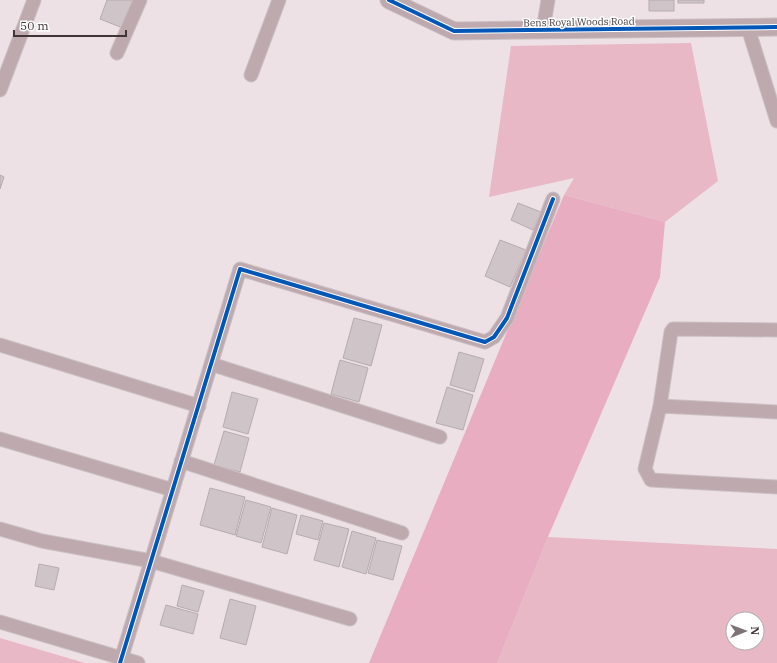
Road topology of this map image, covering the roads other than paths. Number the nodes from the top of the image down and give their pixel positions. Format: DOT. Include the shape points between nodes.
graph roads {
  1 [pos="34,0"];
  2 [pos="140,0"];
  3 [pos="279,0"];
  4 [pos="389,0"];
  5 [pos="548,0"];
  6 [pos="777,27"];
  7 [pos="748,28"];
  8 [pos="543,30"];
  9 [pos="116,53"];
  10 [pos="251,75"];
  11 [pos="0,90"];
  12 [pos="777,121"];
  13 [pos="553,199"];
  14 [pos="777,330"];
  15 [pos="0,345"];
  16 [pos="212,364"];
  17 [pos="199,406"];
  18 [pos="660,406"];
  19 [pos="777,412"];
  20 [pos="440,437"];
  21 [pos="0,439"];
  22 [pos="181,461"];
  23 [pos="777,487"];
  24 [pos="172,490"];
  25 [pos="0,529"];
  26 [pos="402,533"];
  27 [pos="151,561"];
  28 [pos="350,619"];
  29 [pos="0,622"];
  30 [pos="121,660"];
  31 [pos="138,663"];
  1 -- 11 [label="street"];
  2 -- 9 [label="street"];
  3 -- 10 [label="street"];
  4 -- 8 [label="street, Bens Royal Woods Road" via="454,31"];
  5 -- 8 [label="street"];
  6 -- 7 [label="street, Bens Royal Woods Road"];
  7 -- 8 [label="street, Bens Royal Woods Road"];
  7 -- 12 [label="street"];
  13 -- 16 [label="street" via="507,318 494,337 485,342 240,269"];
  14 -- 18 [label="street" via="673,329"];
  15 -- 17 [label="street"];
  16 -- 17 [label="street"];
  16 -- 20 [label="street"];
  17 -- 22 [label="street"];
  18 -- 19 [label="street"];
  18 -- 23 [label="street" via="646,469 651,480"];
  21 -- 24 [label="street"];
  22 -- 24 [label="street"];
  22 -- 26 [label="street"];
  24 -- 27 [label="street"];
  25 -- 27 [label="street" via="42,541"];
  27 -- 28 [label="street"];
  27 -- 30 [label="street"];
  29 -- 30 [label="street"];
  30 -- 31 [label="street"];
}
